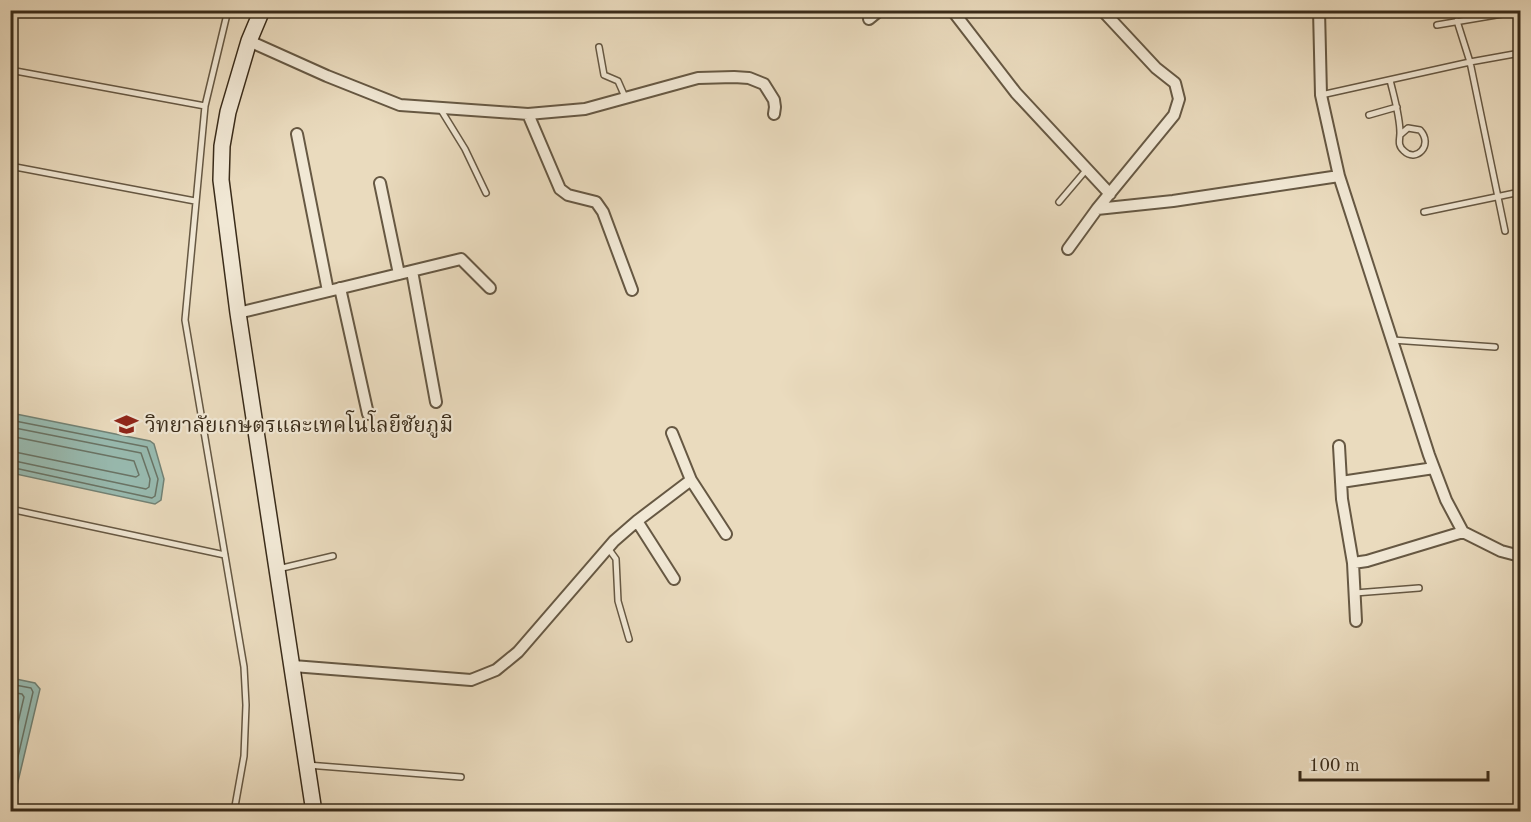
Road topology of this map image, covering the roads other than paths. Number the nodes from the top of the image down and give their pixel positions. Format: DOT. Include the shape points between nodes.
graph roads {
  1 [pos="228,10"];
  2 [pos="262,10"];
  3 [pos="880,10"];
  4 [pos="952,10"];
  5 [pos="1102,10"];
  6 [pos="1319,10"];
  7 [pos="1521,11"];
  8 [pos="869,19"];
  9 [pos="1457,21"];
  10 [pos="1437,25"];
  11 [pos="249,41"];
  12 [pos="599,47"];
  13 [pos="1521,53"];
  14 [pos="1470,62"];
  15 [pos="10,69"];
  16 [pos="1390,80"];
  17 [pos="1321,95"];
  18 [pos="626,99"];
  19 [pos="205,106"];
  20 [pos="440,108"];
  21 [pos="1397,108"];
  22 [pos="528,114"];
  23 [pos="774,114"];
  24 [pos="1369,115"];
  25 [pos="297,134"];
  26 [pos="1401,135"];
  27 [pos="10,166"];
  28 [pos="1087,169"];
  29 [pos="1340,176"];
  30 [pos="380,183"];
  31 [pos="1521,192"];
  32 [pos="486,193"];
  33 [pos="1110,194"];
  34 [pos="1497,197"];
  35 [pos="195,201"];
  36 [pos="1059,201"];
  37 [pos="1097,209"];
  38 [pos="1424,212"];
  39 [pos="1505,231"];
  40 [pos="1068,249"];
  41 [pos="412,271"];
  42 [pos="399,274"];
  43 [pos="340,288"];
  44 [pos="490,288"];
  45 [pos="632,290"];
  46 [pos="328,291"];
  47 [pos="238,313"];
  48 [pos="1391,339"];
  49 [pos="1495,347"];
  50 [pos="436,402"];
  51 [pos="368,414"];
  52 [pos="672,433"];
  53 [pos="1339,446"];
  54 [pos="1434,468"];
  55 [pos="691,480"];
  56 [pos="1341,482"];
  57 [pos="10,509"];
  58 [pos="637,521"];
  59 [pos="1463,532"];
  60 [pos="726,534"];
  61 [pos="608,548"];
  62 [pos="225,555"];
  63 [pos="333,556"];
  64 [pos="1521,556"];
  65 [pos="1353,563"];
  66 [pos="276,569"];
  67 [pos="674,579"];
  68 [pos="1419,588"];
  69 [pos="1354,593"];
  70 [pos="1356,621"];
  71 [pos="629,639"];
  72 [pos="293,666"];
  73 [pos="307,765"];
  74 [pos="461,777"];
  75 [pos="234,812"];
  76 [pos="314,812"];
  1 -- 19 [label="lane"];
  2 -- 11 [label="street"];
  3 -- 8 [label="street"];
  4 -- 28 [label="street" via="1016,93"];
  5 -- 33 [label="street" via="1175,83 1179,92 1174,115"];
  6 -- 17 [label="street"];
  7 -- 9 [label="lane"];
  9 -- 10 [label="lane"];
  9 -- 14 [label="lane"];
  11 -- 20 [label="street" via="400,105"];
  11 -- 47 [label="street" via="228,112 221,160"];
  12 -- 18 [label="lane" via="604,75 618,81"];
  13 -- 14 [label="lane"];
  14 -- 16 [label="lane"];
  14 -- 34 [label="lane"];
  15 -- 19 [label="lane"];
  16 -- 17 [label="lane"];
  16 -- 21 [label="lane"];
  17 -- 29 [label="street"];
  18 -- 22 [label="street" via="585,109"];
  18 -- 23 [label="street" via="698,78 749,78 770,91"];
  19 -- 35 [label="lane"];
  20 -- 22 [label="street"];
  20 -- 32 [label="lane"];
  21 -- 24 [label="lane"];
  21 -- 26 [label="lane"];
  22 -- 45 [label="street" via="560,189 568,195 596,201 603,212"];
  25 -- 46 [label="street"];
  26 -- 26 [label="lane" via="1399,142 1404,152 1413,154 1424,149 1426,140 1420,130 1408,128"];
  27 -- 35 [label="lane"];
  28 -- 33 [label="street"];
  28 -- 36 [label="lane"];
  29 -- 37 [label="street"];
  29 -- 48 [label="street"];
  30 -- 42 [label="street"];
  31 -- 34 [label="lane"];
  33 -- 37 [label="street"];
  34 -- 38 [label="lane"];
  34 -- 39 [label="lane"];
  35 -- 62 [label="lane" via="185,320"];
  37 -- 40 [label="street"];
  41 -- 42 [label="street"];
  41 -- 44 [label="street" via="461,259"];
  41 -- 50 [label="street"];
  42 -- 43 [label="street"];
  43 -- 46 [label="street"];
  43 -- 51 [label="street"];
  46 -- 47 [label="street"];
  47 -- 66 [label="street"];
  48 -- 49 [label="lane"];
  48 -- 54 [label="street"];
  52 -- 55 [label="street"];
  53 -- 56 [label="street"];
  54 -- 56 [label="street"];
  54 -- 59 [label="street"];
  55 -- 58 [label="street"];
  55 -- 60 [label="street"];
  56 -- 65 [label="street"];
  57 -- 62 [label="lane"];
  58 -- 61 [label="street"];
  58 -- 67 [label="street"];
  59 -- 64 [label="street" via="1501,551"];
  59 -- 65 [label="street"];
  61 -- 71 [label="lane" via="616,559 618,601"];
  61 -- 72 [label="street" via="518,652 496,670 471,680"];
  62 -- 75 [label="lane" via="244,668 246,705 244,756"];
  63 -- 66 [label="lane"];
  65 -- 69 [label="street"];
  66 -- 72 [label="street"];
  68 -- 69 [label="lane"];
  69 -- 70 [label="street"];
  72 -- 73 [label="street"];
  73 -- 74 [label="lane"];
  73 -- 76 [label="street"];
}
